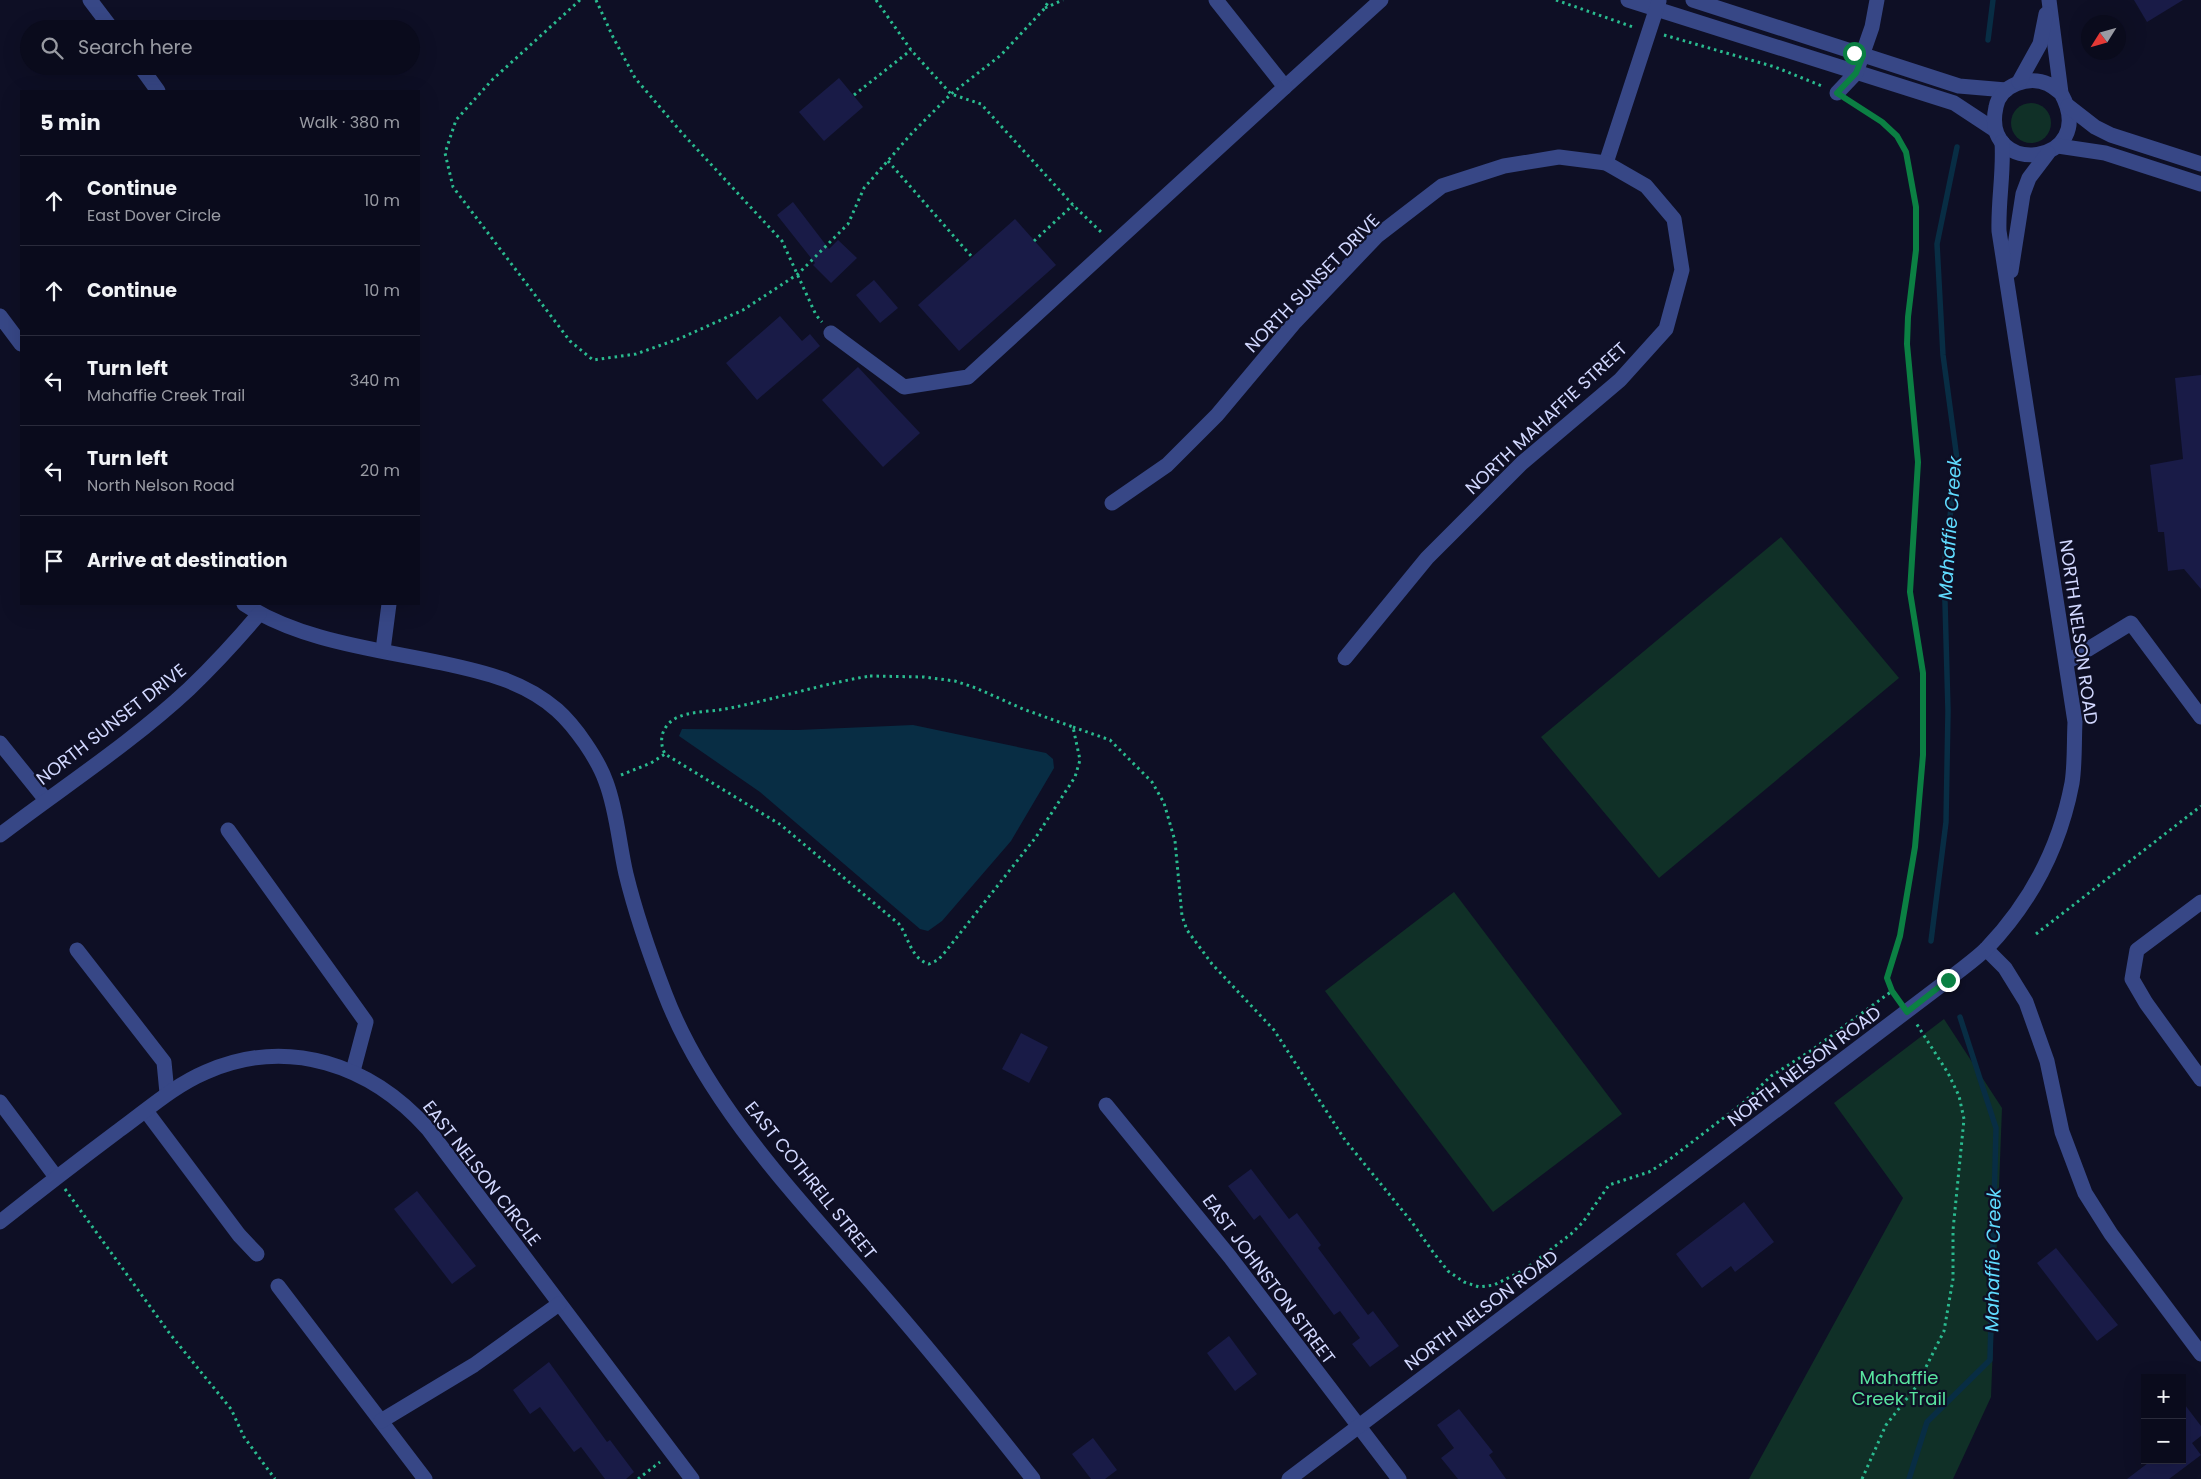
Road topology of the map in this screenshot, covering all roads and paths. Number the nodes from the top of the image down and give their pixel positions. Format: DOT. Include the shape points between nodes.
graph roads {
  1 [pos="90,0"];
  2 [pos="580,0"];
  3 [pos="596,0"];
  4 [pos="876,0"];
  5 [pos="1049,0"];
  6 [pos="1063,0"];
  7 [pos="1216,0"];
  8 [pos="1381,0"];
  9 [pos="1556,0"];
  10 [pos="1628,0"];
  11 [pos="1693,0"];
  12 [pos="1876,0"];
  13 [pos="2049,0"];
  14 [pos="1658,5"];
  15 [pos="1044,8"];
  16 [pos="105,20"];
  17 [pos="1633,27"];
  18 [pos="1665,35"];
  19 [pos="911,50"];
  20 [pos="1863,55"];
  21 [pos="1856,73"];
  22 [pos="146,75"];
  23 [pos="2019,82"];
  24 [pos="1285,87"];
  25 [pos="157,90"];
  26 [pos="2006,90"];
  27 [pos="1837,93"];
  28 [pos="951,94"];
  29 [pos="854,95"];
  30 [pos="2064,99"];
  31 [pos="1998,136"];
  32 [pos="2053,150"];
  33 [pos="888,161"];
  34 [pos="1606,163"];
  35 [pos="2201,164"];
  36 [pos="2201,184"];
  37 [pos="1073,205"];
  38 [pos="1034,241"];
  39 [pos="1114,245"];
  40 [pos="972,257"];
  41 [pos="798,274"];
  42 [pos="2008,293"];
  43 [pos="0,316"];
  44 [pos="832,333"];
  45 [pos="20,343"];
  46 [pos="1112,502"];
  47 [pos="246,605"];
  48 [pos="388,605"];
  49 [pos="259,614"];
  50 [pos="382,650"];
  51 [pos="1345,658"];
  52 [pos="2067,662"];
  53 [pos="2201,717"];
  54 [pos="1073,727"];
  55 [pos="0,743"];
  56 [pos="665,754"];
  57 [pos="606,780"];
  58 [pos="46,800"];
  59 [pos="2201,806"];
  60 [pos="228,830"];
  61 [pos="0,835"];
  62 [pos="2201,902"];
  63 [pos="2036,934"];
  64 [pos="1986,949"];
  65 [pos="77,950"];
  66 [pos="1892,991"];
  67 [pos="1907,1012"];
  68 [pos="353,1071"];
  69 [pos="2201,1079"];
  70 [pos="167,1093"];
  71 [pos="0,1102"];
  72 [pos="1106,1105"];
  73 [pos="146,1111"];
  74 [pos="56,1177"];
  75 [pos="0,1222"];
  76 [pos="257,1254"];
  77 [pos="278,1286"];
  78 [pos="559,1304"];
  79 [pos="2201,1354"];
  80 [pos="382,1421"];
  81 [pos="1358,1426"];
  82 [pos="673,1453"];
  83 [pos="275,1479"];
  84 [pos="425,1479"];
  85 [pos="638,1479"];
  86 [pos="692,1479"];
  87 [pos="1033,1479"];
  88 [pos="1289,1479"];
  89 [pos="1399,1479"];
  90 [pos="1862,1479"];
  1 -- 16 [label="street"];
  2 -- 41 [label="path" via="486,86 456,120 445,153 453,187 570,341 593,360 636,354 743,310"];
  3 -- 41 [label="path" via="634,78 782,241"];
  4 -- 19 [label="path"];
  5 -- 15 [label="path"];
  6 -- 15 [label="path"];
  7 -- 24 [label="street"];
  8 -- 24 [label="street"];
  9 -- 17 [label="path"];
  10 -- 14 [label="street"];
  11 -- 20 [label="street"];
  12 -- 20 [label="street"];
  13 -- 23 [label="street" via="2040,44"];
  13 -- 30 [label="street"];
  14 -- 21 [label="street"];
  14 -- 34 [label="street"];
  15 -- 28 [label="path" via="1001,55"];
  18 -- 27 [label="path" via="1775,66"];
  19 -- 28 [label="path"];
  19 -- 29 [label="path"];
  20 -- 21 [label="street"];
  20 -- 26 [label="street" via="1959,86"];
  21 -- 27 [label="street"];
  21 -- 31 [label="street" via="1954,104"];
  22 -- 25 [label="street"];
  23 -- 26 [label="street"];
  23 -- 30 [label="street" via="2035,80 2049,84"];
  24 -- 39 [label="street"];
  26 -- 31 [label="street" via="1996,103 1993,118"];
  27 -- 66 [label="path" via="1882,122 1897,136 1906,152 1916,207 1916,250 1907,344 1918,462 1910,592 1923,673 1924,738 1915,847 1900,936 1887,978"];
  28 -- 33 [label="path"];
  28 -- 37 [label="path" via="980,104"];
  30 -- 32 [label="street" via="2070,121 2066,135"];
  30 -- 35 [label="street" via="2096,128"];
  31 -- 32 [label="street" via="2014,153 2031,157"];
  31 -- 42 [label="street, NORTH NELSON ROAD" via="2003,161 1999,231"];
  32 -- 36 [label="street" via="2105,153"];
  32 -- 42 [label="street, NORTH NELSON ROAD" via="2030,178 2022,194"];
  33 -- 40 [label="path"];
  33 -- 41 [label="path" via="864,188 848,224"];
  34 -- 46 [label="street, NORTH SUNSET DRIVE" via="1559,156 1504,166 1442,186 1377,236 1295,322 1217,415 1167,465"];
  34 -- 51 [label="street, NORTH MAHAFFIE STREET" via="1646,186 1674,219 1682,270 1666,329 1620,380 1522,463 1427,558"];
  37 -- 38 [label="path"];
  37 -- 39 [label="path"];
  39 -- 44 [label="street" via="968,377 904,387"];
  41 -- 44 [label="path" via="816,315"];
  42 -- 52 [label="street, NORTH NELSON ROAD"];
  43 -- 45 [label="street"];
  47 -- 49 [label="street, EAST COTHRELL STREET"];
  48 -- 50 [label="street"];
  49 -- 50 [label="street, EAST COTHRELL STREET" via="323,637"];
  49 -- 58 [label="street, NORTH SUNSET DRIVE" via="188,690"];
  50 -- 57 [label="street, EAST COTHRELL STREET" via="487,672 526,688 560,712 576,730"];
  52 -- 53 [label="street" via="2131,623"];
  52 -- 64 [label="street, NORTH NELSON ROAD" via="2075,722 2072,782 2063,822 2050,858 2033,889"];
  54 -- 56 [label="path" via="955,681 870,676 676,718 663,733"];
  54 -- 56 [label="path" via="1080,760 1075,777 1025,852 946,951 929,964 915,957 899,924 780,825"];
  54 -- 66 [label="path" via="1110,740 1152,782 1164,803 1176,841 1182,916 1187,930 1212,964 1274,1030 1345,1140 1448,1270 1464,1282 1494,1285 1524,1270 1583,1222 1609,1185 1649,1172 1670,1159 1743,1103 1770,1076 1812,1050"];
  55 -- 58 [label="street"];
  56 -- 57 [label="path" via="651,763"];
  57 -- 87 [label="street, EAST COTHRELL STREET" via="638,922 666,998 703,1070 752,1143 913,1329"];
  58 -- 61 [label="street, NORTH SUNSET DRIVE"];
  59 -- 63 [label="path"];
  60 -- 68 [label="street" via="366,1022"];
  62 -- 69 [label="street" via="2137,950 2132,979"];
  64 -- 67 [label="street, NORTH NELSON ROAD"];
  64 -- 79 [label="street" via="2005,968 2026,1002 2047,1060 2062,1132 2085,1193 2111,1234"];
  65 -- 70 [label="street" via="164,1062"];
  66 -- 67 [label="path"];
  67 -- 81 [label="street, NORTH NELSON ROAD"];
  67 -- 90 [label="path" via="1923,1031 1948,1073 1959,1096 1964,1119 1953,1230 1953,1279 1944,1332 1916,1387 1886,1426"];
  68 -- 70 [label="street, EAST NELSON CIRCLE" via="288,1056 266,1057 223,1065"];
  68 -- 78 [label="street, EAST NELSON CIRCLE" via="393,1095 412,1111"];
  70 -- 73 [label="street, EAST NELSON CIRCLE"];
  71 -- 74 [label="street"];
  72 -- 81 [label="street, EAST JOHNSTON STREET" via="1230,1257"];
  73 -- 74 [label="street, EAST NELSON CIRCLE"];
  73 -- 76 [label="street" via="239,1235"];
  74 -- 75 [label="street, EAST NELSON CIRCLE"];
  74 -- 83 [label="path" via="170,1334 231,1409 244,1438"];
  77 -- 80 [label="street"];
  78 -- 80 [label="street" via="474,1365"];
  78 -- 82 [label="street, EAST NELSON CIRCLE"];
  80 -- 84 [label="street"];
  81 -- 88 [label="street, NORTH NELSON ROAD"];
  81 -- 89 [label="street, EAST JOHNSTON STREET"];
  82 -- 85 [label="path"];
  82 -- 86 [label="street, EAST NELSON CIRCLE"];
}
